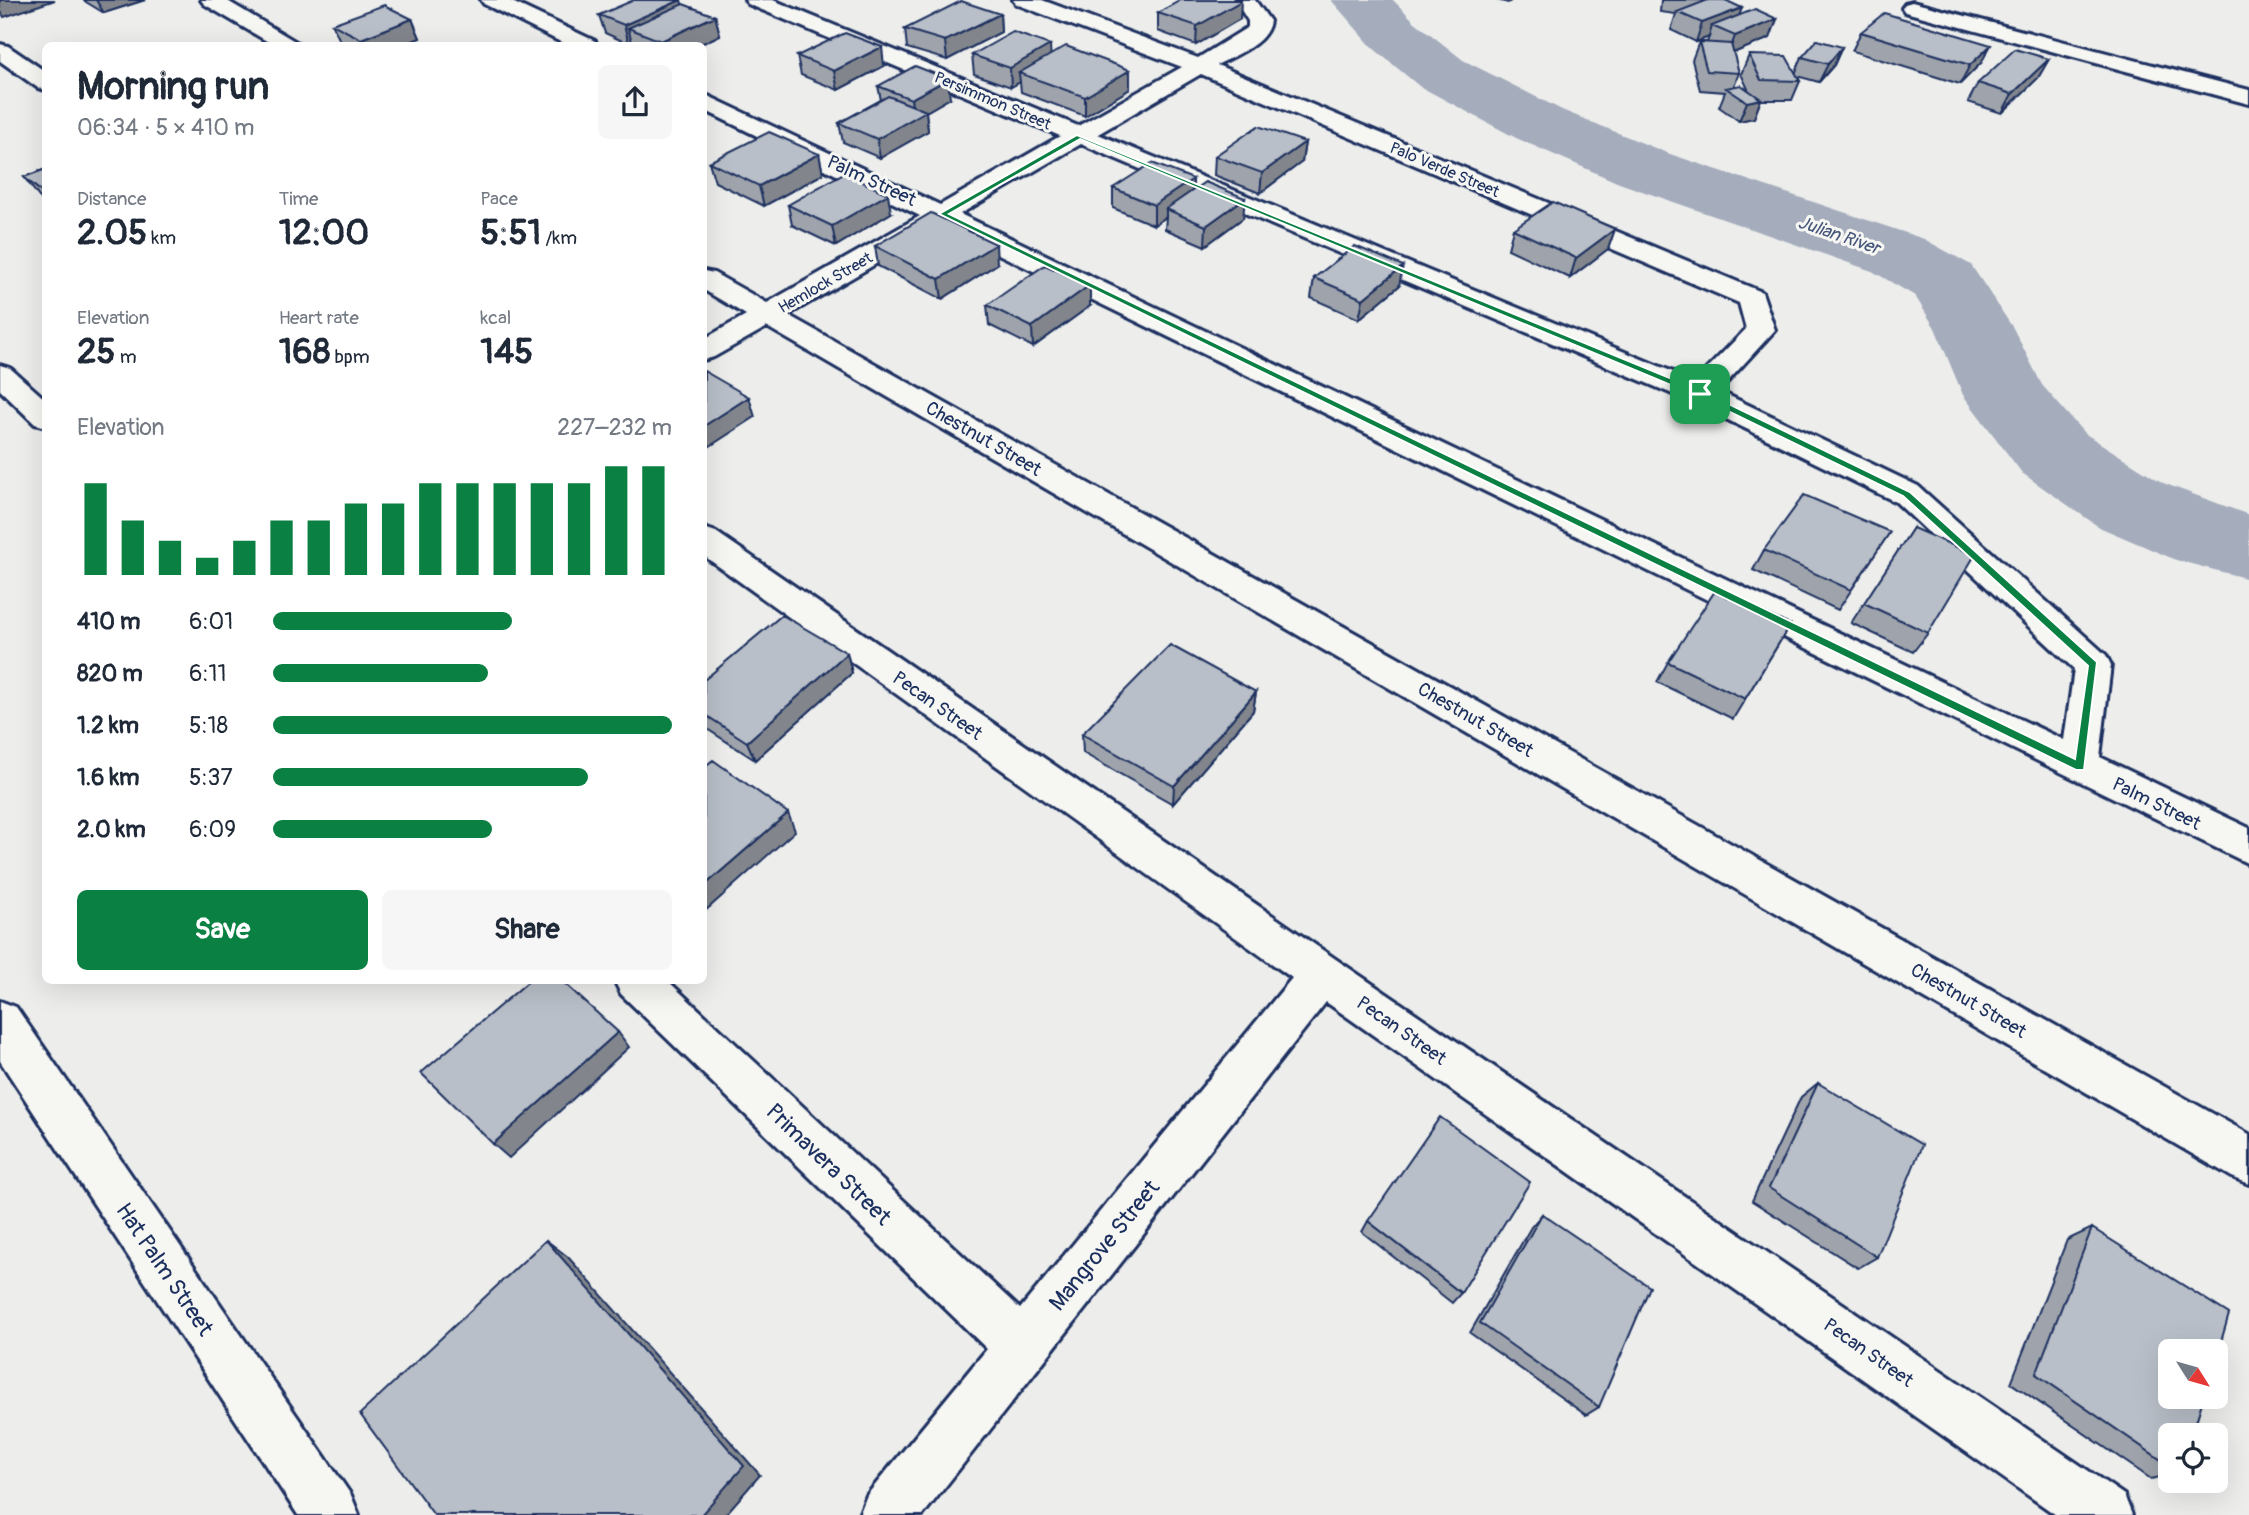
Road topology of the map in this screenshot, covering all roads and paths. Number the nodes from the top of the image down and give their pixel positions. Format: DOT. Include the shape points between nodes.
graph roads {
  1 [pos="211,0"];
  2 [pos="491,0"];
  3 [pos="755,0"];
  4 [pos="1023,0"];
  5 [pos="1245,0"];
  6 [pos="1912,8"];
  7 [pos="285,42"];
  8 [pos="579,42"];
  9 [pos="0,51"];
  10 [pos="1200,66"];
  11 [pos="42,80"];
  12 [pos="2249,97"];
  13 [pos="707,102"];
  14 [pos="1080,137"];
  15 [pos="943,214"];
  16 [pos="707,281"];
  17 [pos="768,315"];
  18 [pos="707,349"];
  19 [pos="0,374"];
  20 [pos="1700,394"];
  21 [pos="42,413"];
  22 [pos="707,542"];
  23 [pos="2080,766"];
  24 [pos="2249,847"];
  25 [pos="1322,974"];
  26 [pos="640,984"];
  27 [pos="0,1022"];
  28 [pos="2249,1160"];
  29 [pos="1022,1347"];
  30 [pos="331,1515"];
  31 [pos="887,1515"];
  32 [pos="2104,1515"];
  1 -- 7 [label="street"];
  2 -- 8 [label="street"];
  3 -- 14 [label="street, Persimmon Street"];
  4 -- 10 [label="street, Palo Verde Street"];
  5 -- 10 [label="street, Hemlock Street" via="1259,21 1258,29"];
  6 -- 12 [label="street"];
  9 -- 11 [label="street"];
  10 -- 14 [label="street, Hemlock Street"];
  10 -- 20 [label="street, Palo Verde Street" via="1752,298 1761,330"];
  13 -- 15 [label="street, Palm Street"];
  14 -- 15 [label="street, Hemlock Street"];
  14 -- 20 [label="street, Persimmon Street"];
  15 -- 17 [label="street, Hemlock Street"];
  15 -- 23 [label="street, Palm Street"];
  16 -- 17 [label="street, Chestnut Street"];
  17 -- 18 [label="street, Hemlock Street"];
  17 -- 28 [label="street, Chestnut Street"];
  19 -- 21 [label="street"];
  20 -- 23 [label="street, Persimmon Street" via="1907,494 2093,665"];
  22 -- 25 [label="street, Pecan Street"];
  23 -- 24 [label="street, Palm Street"];
  25 -- 29 [label="street, Mangrove Street"];
  25 -- 32 [label="street, Pecan Street"];
  26 -- 29 [label="street, Primavera Street"];
  27 -- 30 [label="street, Hat Palm Street"];
  29 -- 31 [label="street, Mangrove Street"];
}
